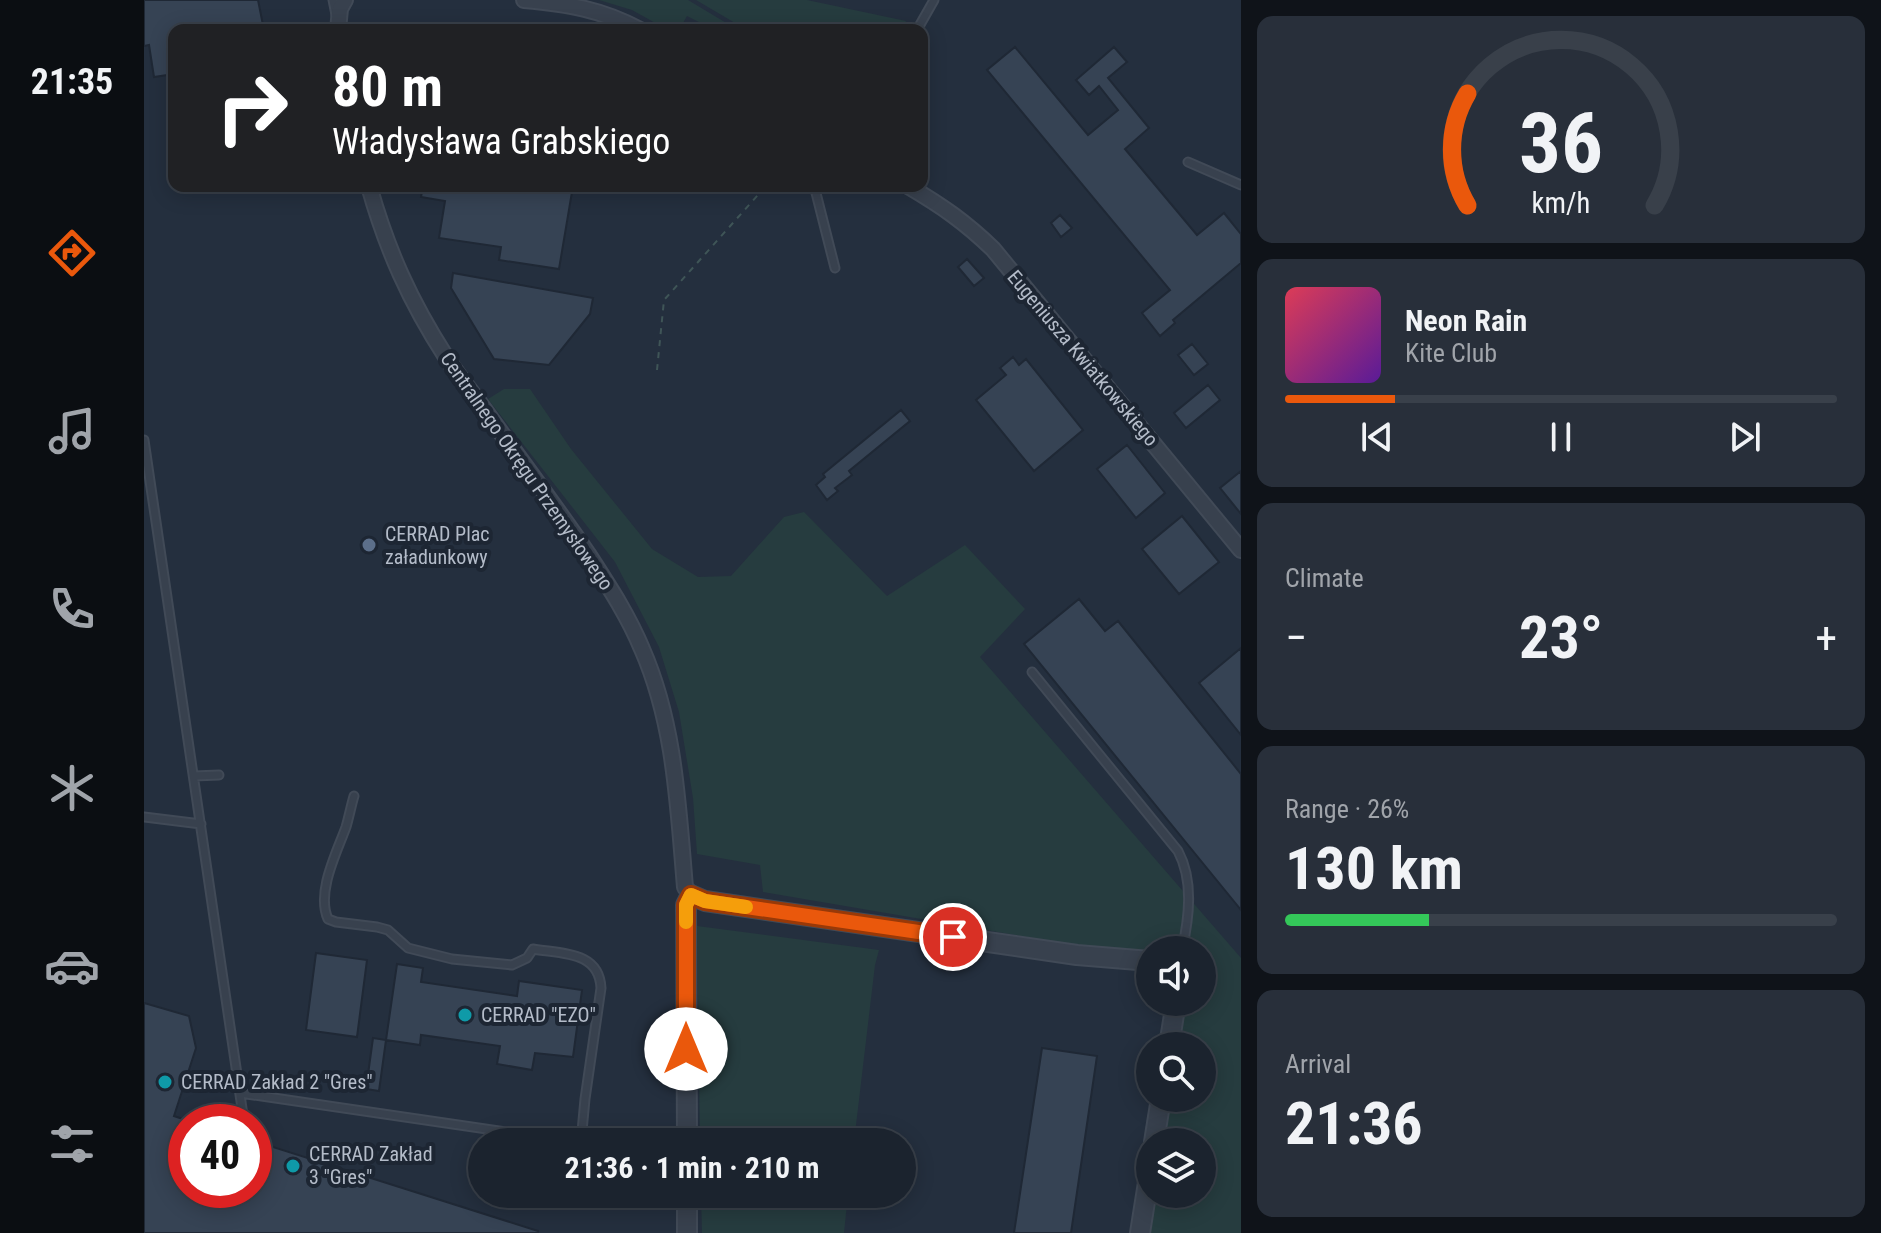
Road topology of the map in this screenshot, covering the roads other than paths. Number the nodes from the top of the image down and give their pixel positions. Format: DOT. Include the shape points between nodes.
graph roads {
  1 [pos="524,0"];
  2 [pos="934,0"];
  3 [pos="339,3"];
  4 [pos="338,24"];
  5 [pos="627,24"];
  6 [pos="920,24"];
  7 [pos="1188,162"];
  8 [pos="1241,185"];
  9 [pos="371,192"];
  10 [pos="816,192"];
  11 [pos="918,192"];
  12 [pos="835,268"];
  13 [pos="144,440"];
  14 [pos="1241,550"];
  15 [pos="1032,672"];
  16 [pos="219,775"];
  17 [pos="194,776"];
  18 [pos="354,796"];
  19 [pos="144,817"];
  20 [pos="201,824"];
  21 [pos="691,895"];
  22 [pos="1184,936"];
  23 [pos="1136,960"];
  24 [pos="240,1093"];
  25 [pos="242,1104"];
  26 [pos="481,1128"];
  27 [pos="580,1128"];
  28 [pos="687,1128"];
  29 [pos="687,1208"];
  30 [pos="1144,1208"];
  31 [pos="687,1233"];
  32 [pos="1140,1233"];
  1 -- 5 [label="street" via="583,7"];
  2 -- 6 [label="lane"];
  3 -- 4 [label="street"];
  7 -- 8 [label="lane"];
  9 -- 21 [label="street, Centralnego Okręgu Przemysłowego" via="386,242 420,314 589,556 641,646 669,739 685,887"];
  10 -- 12 [label="lane"];
  11 -- 14 [label="street, Eugeniusza Kwiatkowskiego" via="968,224 993,249"];
  13 -- 17 [label="lane"];
  15 -- 22 [label="lane" via="1178,851 1188,877"];
  16 -- 17 [label="lane"];
  17 -- 20 [label="lane"];
  18 -- 27 [label="lane" via="329,871 324,910 328,919 388,930 408,948 452,959 512,965 533,949 582,957 596,968 601,988"];
  19 -- 20 [label="lane"];
  20 -- 24 [label="lane"];
  21 -- 23 [label="street"];
  21 -- 28 [label="street, Centralnego Okręgu Przemysłowego" via="686,905"];
  24 -- 25 [label="lane"];
  24 -- 26 [label="lane"];
  29 -- 31 [label="street"];
  30 -- 32 [label="street"];
}
